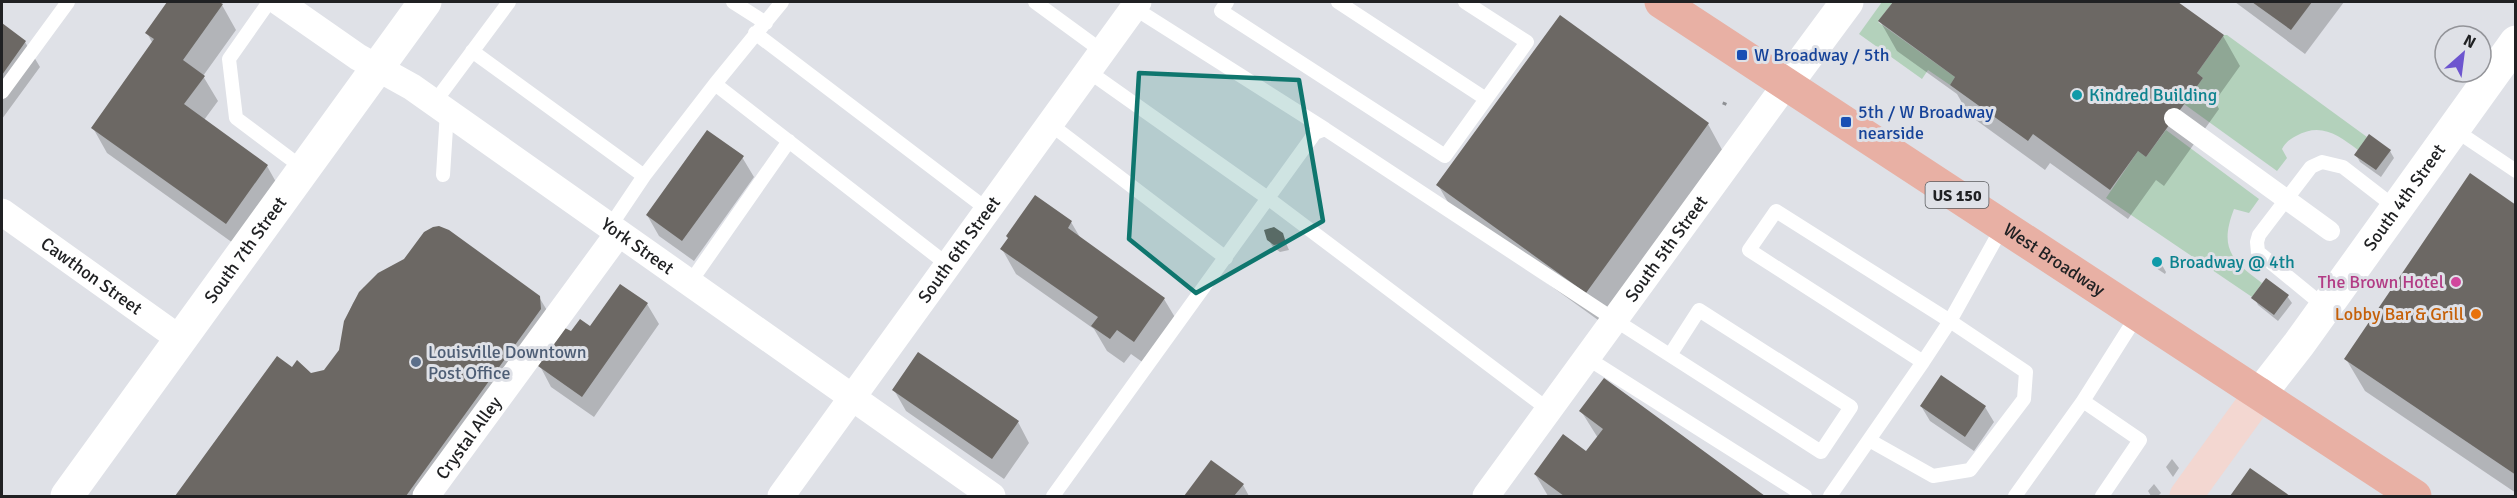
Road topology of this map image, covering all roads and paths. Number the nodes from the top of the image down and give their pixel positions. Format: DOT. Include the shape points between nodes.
graph roads {
  1 [pos="68,2"];
  2 [pos="268,2"];
  3 [pos="279,2"];
  4 [pos="425,2"];
  5 [pos="509,2"];
  6 [pos="734,2"];
  7 [pos="782,2"];
  8 [pos="1035,2"];
  9 [pos="1227,2"];
  10 [pos="1338,2"];
  11 [pos="1465,2"];
  12 [pos="1661,2"];
  13 [pos="1847,2"];
  14 [pos="1132,3"];
  15 [pos="766,23"];
  16 [pos="755,33"];
  17 [pos="2516,42"];
  18 [pos="472,51"];
  19 [pos="1095,61"];
  20 [pos="378,67"];
  21 [pos="1786,83"];
  22 [pos="716,84"];
  23 [pos="2,92"];
  24 [pos="1486,99"];
  25 [pos="440,107"];
  26 [pos="2174,118"];
  27 [pos="1050,124"];
  28 [pos="2452,128"];
  29 [pos="1325,129"];
  30 [pos="789,141"];
  31 [pos="304,168"];
  32 [pos="2516,171"];
  33 [pos="442,175"];
  34 [pos="644,176"];
  35 [pos="1269,198"];
  36 [pos="2287,199"];
  37 [pos="2396,208"];
  38 [pos="988,210"];
  39 [pos="2,212"];
  40 [pos="2003,226"];
  41 [pos="614,231"];
  42 [pos="2330,231"];
  43 [pos="1226,258"];
  44 [pos="948,265"];
  45 [pos="689,284"];
  46 [pos="2325,307"];
  47 [pos="2138,314"];
  48 [pos="1615,320"];
  49 [pos="1950,321"];
  50 [pos="180,339"];
  51 [pos="1670,355"];
  52 [pos="1587,358"];
  53 [pos="1923,362"];
  54 [pos="2260,394"];
  55 [pos="852,399"];
  56 [pos="2083,401"];
  57 [pos="1549,410"];
  58 [pos="1869,440"];
  59 [pos="1493,494"];
  60 [pos="67,496"];
  61 [pos="426,496"];
  62 [pos="781,496"];
  63 [pos="992,496"];
  64 [pos="1053,496"];
  65 [pos="1805,496"];
  66 [pos="1830,496"];
  67 [pos="2015,496"];
  68 [pos="2102,496"];
  69 [pos="2186,496"];
  70 [pos="2415,496"];
  1 -- 23 [label="lane"];
  2 -- 31 [label="lane" via="229,59 236,118"];
  3 -- 20 [label="street, York Street"];
  4 -- 20 [label="street, South 7th Street"];
  5 -- 18 [label="lane"];
  6 -- 15 [label="lane"];
  7 -- 15 [label="lane"];
  8 -- 19 [label="lane"];
  9 -- 24 [label="lane" via="1221,11 1445,156"];
  10 -- 24 [label="lane"];
  11 -- 24 [label="lane" via="1527,42"];
  12 -- 21 [label="main road, West Broadway / US 150"];
  13 -- 21 [label="street, South 5th Street"];
  14 -- 19 [label="street, South 6th Street"];
  14 -- 29 [label="lane"];
  15 -- 16 [label="lane"];
  16 -- 22 [label="lane"];
  16 -- 38 [label="lane"];
  17 -- 28 [label="street, South 4th Street"];
  18 -- 25 [label="lane"];
  18 -- 34 [label="lane"];
  19 -- 27 [label="street, South 6th Street"];
  19 -- 35 [label="lane"];
  20 -- 25 [label="street, York Street"];
  20 -- 31 [label="street, South 7th Street"];
  21 -- 40 [label="main road, West Broadway / US 150"];
  21 -- 48 [label="street, South 5th Street"];
  22 -- 30 [label="lane"];
  22 -- 34 [label="lane"];
  25 -- 33 [label="lane"];
  25 -- 41 [label="street, York Street"];
  26 -- 36 [label="street"];
  27 -- 38 [label="street, South 6th Street"];
  27 -- 43 [label="lane"];
  28 -- 32 [label="lane"];
  28 -- 37 [label="street, South 4th Street"];
  29 -- 35 [label="lane" via="1315,134"];
  29 -- 48 [label="lane"];
  30 -- 44 [label="lane"];
  30 -- 45 [label="lane"];
  31 -- 50 [label="street, South 7th Street"];
  34 -- 41 [label="lane"];
  35 -- 43 [label="lane"];
  35 -- 57 [label="lane"];
  36 -- 37 [label="lane" via="2311,167 2322,162 2343,167"];
  36 -- 42 [label="street"];
  36 -- 46 [label="lane" via="2259,235 2258,252"];
  37 -- 46 [label="street, South 4th Street"];
  38 -- 44 [label="street, South 6th Street"];
  39 -- 50 [label="street, Cawthon Street"];
  40 -- 47 [label="main road, West Broadway / US 150"];
  40 -- 49 [label="lane"];
  41 -- 45 [label="street, York Street"];
  41 -- 61 [label="street, Crystal Alley"];
  43 -- 64 [label="lane"];
  44 -- 55 [label="street, South 6th Street"];
  45 -- 55 [label="street, York Street"];
  46 -- 54 [label="street, South 4th Street"];
  47 -- 54 [label="main road, West Broadway / US 150"];
  47 -- 56 [label="lane"];
  48 -- 51 [label="lane"];
  48 -- 52 [label="street, South 5th Street"];
  49 -- 53 [label="lane"];
  49 -- 53 [label="lane" via="1776,211 1749,250"];
  49 -- 58 [label="lane" via="2026,372 2024,399 1970,470 1933,476"];
  50 -- 60 [label="street, South 7th Street"];
  51 -- 51 [label="lane" via="1821,452 1851,407 1699,310"];
  52 -- 57 [label="street, South 5th Street"];
  52 -- 65 [label="lane"];
  53 -- 58 [label="lane"];
  54 -- 69 [label="main road, South 4th Street"];
  54 -- 70 [label="main road, West Broadway / US 150"];
  55 -- 62 [label="street, South 6th Street"];
  55 -- 63 [label="street, York Street"];
  56 -- 67 [label="lane"];
  56 -- 68 [label="lane" via="2140,440"];
  57 -- 59 [label="street, South 5th Street"];
  58 -- 66 [label="lane"];
}
